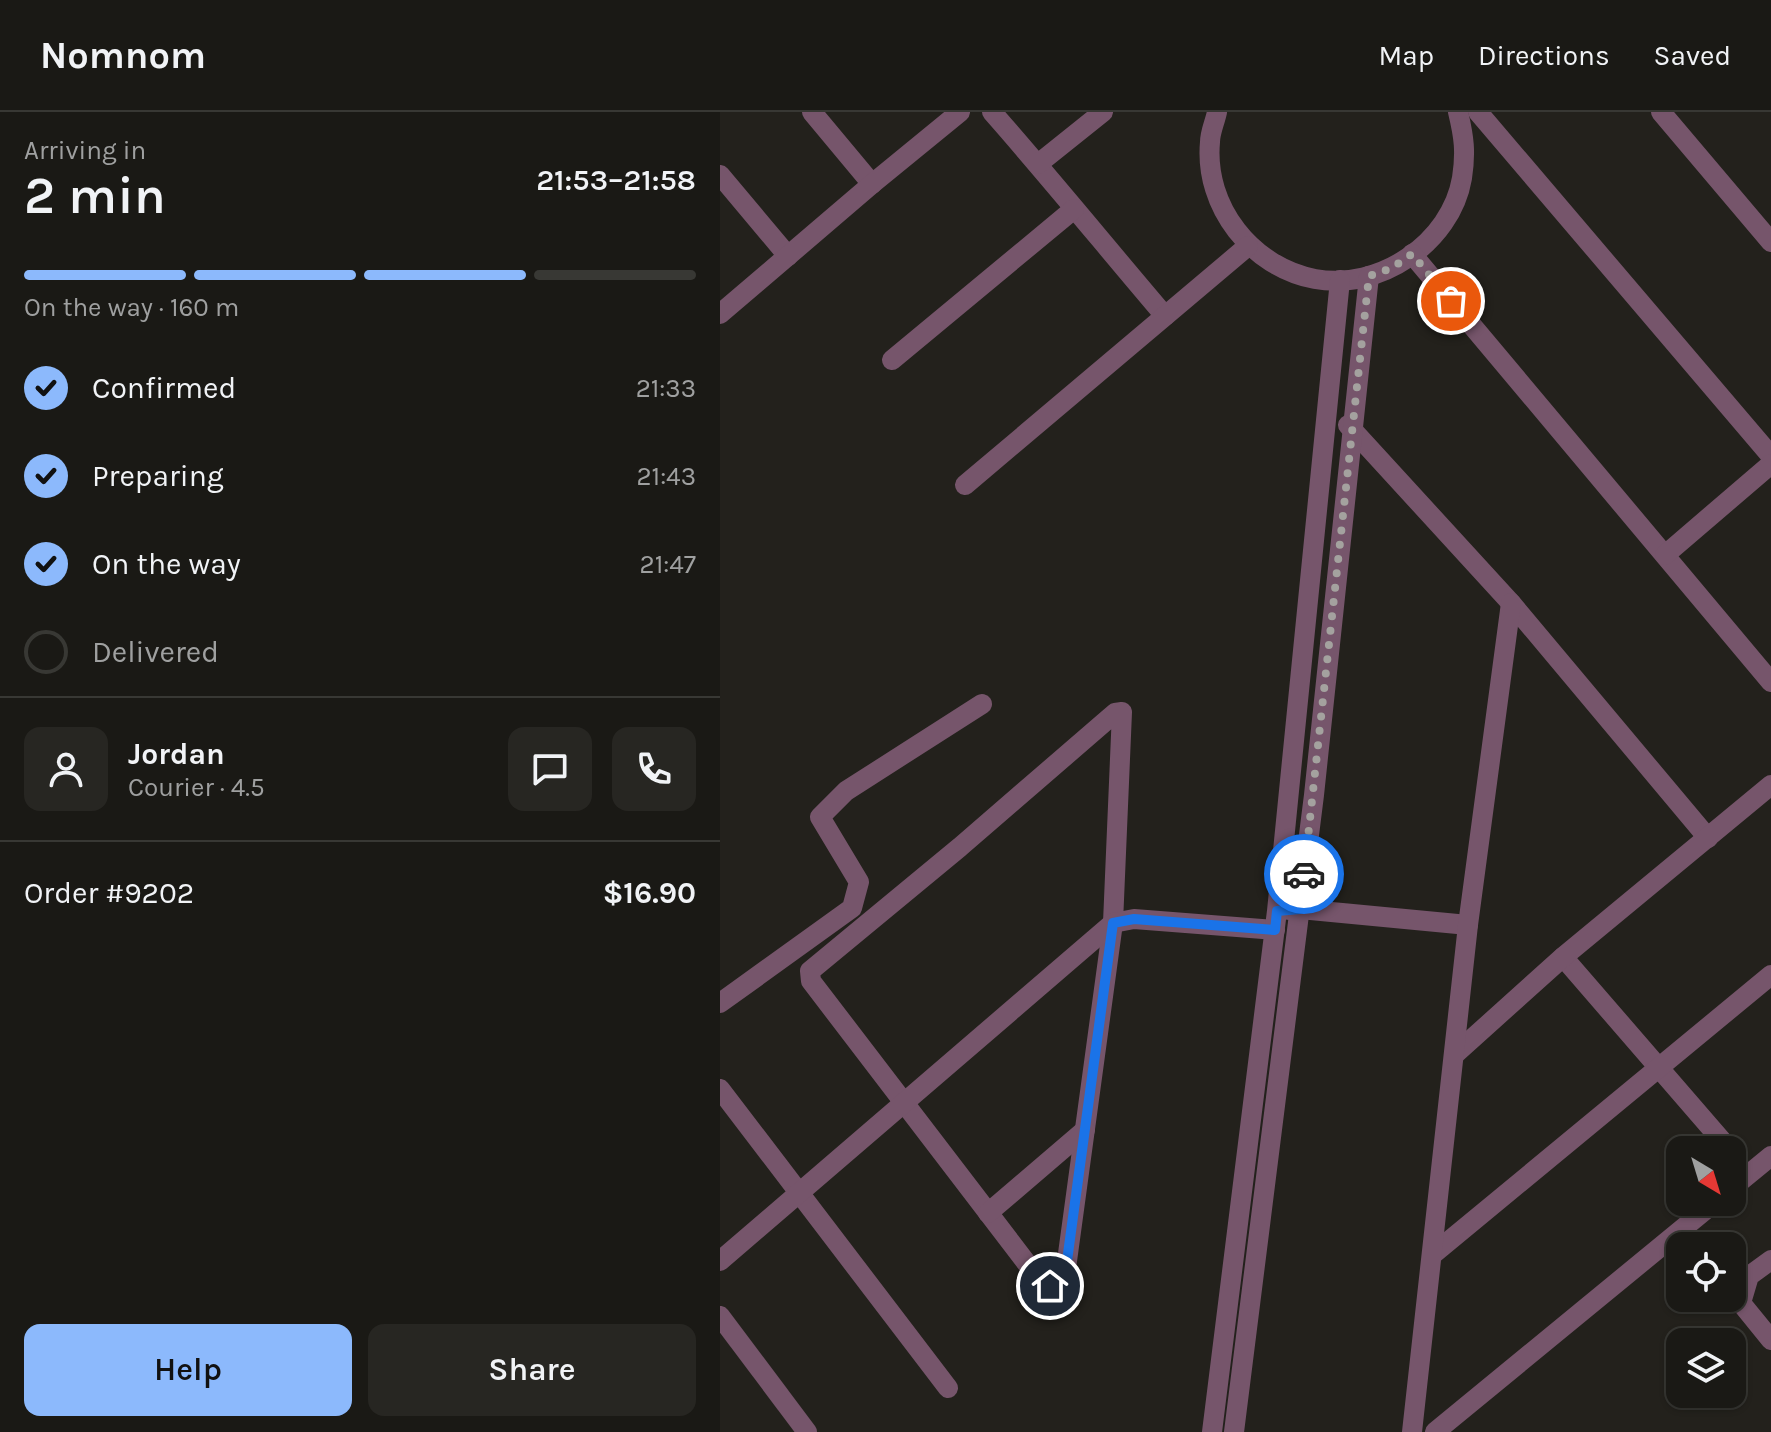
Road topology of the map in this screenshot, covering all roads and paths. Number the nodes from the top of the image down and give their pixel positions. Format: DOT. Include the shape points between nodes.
graph roads {
  1 [pos="812,112"];
  2 [pos="960,112"];
  3 [pos="992,112"];
  4 [pos="1103,112"];
  5 [pos="1217,112"];
  6 [pos="1458,112"];
  7 [pos="1478,112"];
  8 [pos="1661,112"];
  9 [pos="1038,164"];
  10 [pos="720,175"];
  11 [pos="872,184"];
  12 [pos="1074,209"];
  13 [pos="1771,242"];
  14 [pos="1248,246"];
  15 [pos="1412,254"];
  16 [pos="788,256"];
  17 [pos="1369,276"];
  18 [pos="1340,280"];
  19 [pos="720,314"];
  20 [pos="1165,316"];
  21 [pos="892,360"];
  22 [pos="1327,406"];
  23 [pos="1353,429"];
  24 [pos="1771,456"];
  25 [pos="1771,464"];
  26 [pos="965,485"];
  27 [pos="1665,555"];
  28 [pos="1511,603"];
  29 [pos="1771,682"];
  30 [pos="982,704"];
  31 [pos="1771,785"];
  32 [pos="1708,838"];
  33 [pos="1300,909"];
  34 [pos="1276,920"];
  35 [pos="1113,923"];
  36 [pos="1468,925"];
  37 [pos="1563,957"];
  38 [pos="1771,975"];
  39 [pos="720,1003"];
  40 [pos="1454,1055"];
  41 [pos="1659,1068"];
  42 [pos="720,1089"];
  43 [pos="904,1103"];
  44 [pos="1085,1130"];
  45 [pos="1718,1136"];
  46 [pos="1771,1156"];
  47 [pos="1746,1168"];
  48 [pos="1750,1173"];
  49 [pos="1746,1176"];
  50 [pos="799,1193"];
  51 [pos="988,1213"];
  52 [pos="1698,1216"];
  53 [pos="1432,1255"];
  54 [pos="1771,1260"];
  55 [pos="720,1261"];
  56 [pos="720,1316"];
  57 [pos="1771,1340"];
  58 [pos="948,1388"];
  59 [pos="807,1432"];
  60 [pos="1212,1432"];
  61 [pos="1234,1432"];
  62 [pos="1412,1432"];
  63 [pos="1435,1432"];
  1 -- 11 [label="street"];
  2 -- 11 [label="street"];
  3 -- 9 [label="street"];
  4 -- 9 [label="street"];
  5 -- 14 [label="street" via="1210,141 1212,179 1225,215"];
  6 -- 15 [label="street" via="1465,143 1462,181 1448,217"];
  7 -- 24 [label="street"];
  8 -- 13 [label="street"];
  9 -- 12 [label="street"];
  10 -- 16 [label="street"];
  11 -- 16 [label="street"];
  12 -- 20 [label="street"];
  12 -- 21 [label="street"];
  14 -- 18 [label="street" via="1280,267 1316,279"];
  14 -- 20 [label="street"];
  15 -- 17 [label="street"];
  15 -- 27 [label="street"];
  16 -- 19 [label="street"];
  17 -- 18 [label="street"];
  17 -- 23 [label="street"];
  18 -- 22 [label="street"];
  20 -- 26 [label="street"];
  22 -- 23 [label="street"];
  22 -- 34 [label="street"];
  23 -- 28 [label="street"];
  23 -- 33 [label="street"];
  25 -- 27 [label="street"];
  27 -- 29 [label="street"];
  28 -- 32 [label="street"];
  28 -- 36 [label="street"];
  30 -- 39 [label="street" via="846,791 820,817 859,882 852,908"];
  31 -- 32 [label="street"];
  32 -- 37 [label="street"];
  33 -- 34 [label="street"];
  33 -- 36 [label="street"];
  33 -- 61 [label="street"];
  34 -- 35 [label="street"];
  34 -- 60 [label="street"];
  35 -- 43 [label="street"];
  35 -- 43 [label="street" via="1122,712 810,971 811,981"];
  35 -- 44 [label="street"];
  36 -- 40 [label="street"];
  37 -- 40 [label="street"];
  37 -- 41 [label="street"];
  38 -- 41 [label="street"];
  40 -- 53 [label="street"];
  41 -- 45 [label="street"];
  41 -- 53 [label="street"];
  42 -- 50 [label="street"];
  43 -- 50 [label="street"];
  43 -- 51 [label="street"];
  44 -- 51 [label="street"];
  44 -- 51 [label="street" via="1064,1283 1058,1289 1038,1278"];
  46 -- 48 [label="street"];
  47 -- 48 [label="street"];
  48 -- 49 [label="street"];
  50 -- 55 [label="street"];
  50 -- 58 [label="street"];
  52 -- 63 [label="street"];
  53 -- 62 [label="street"];
  54 -- 57 [label="street" via="1749,1276 1741,1303"];
  56 -- 59 [label="street"];
}
